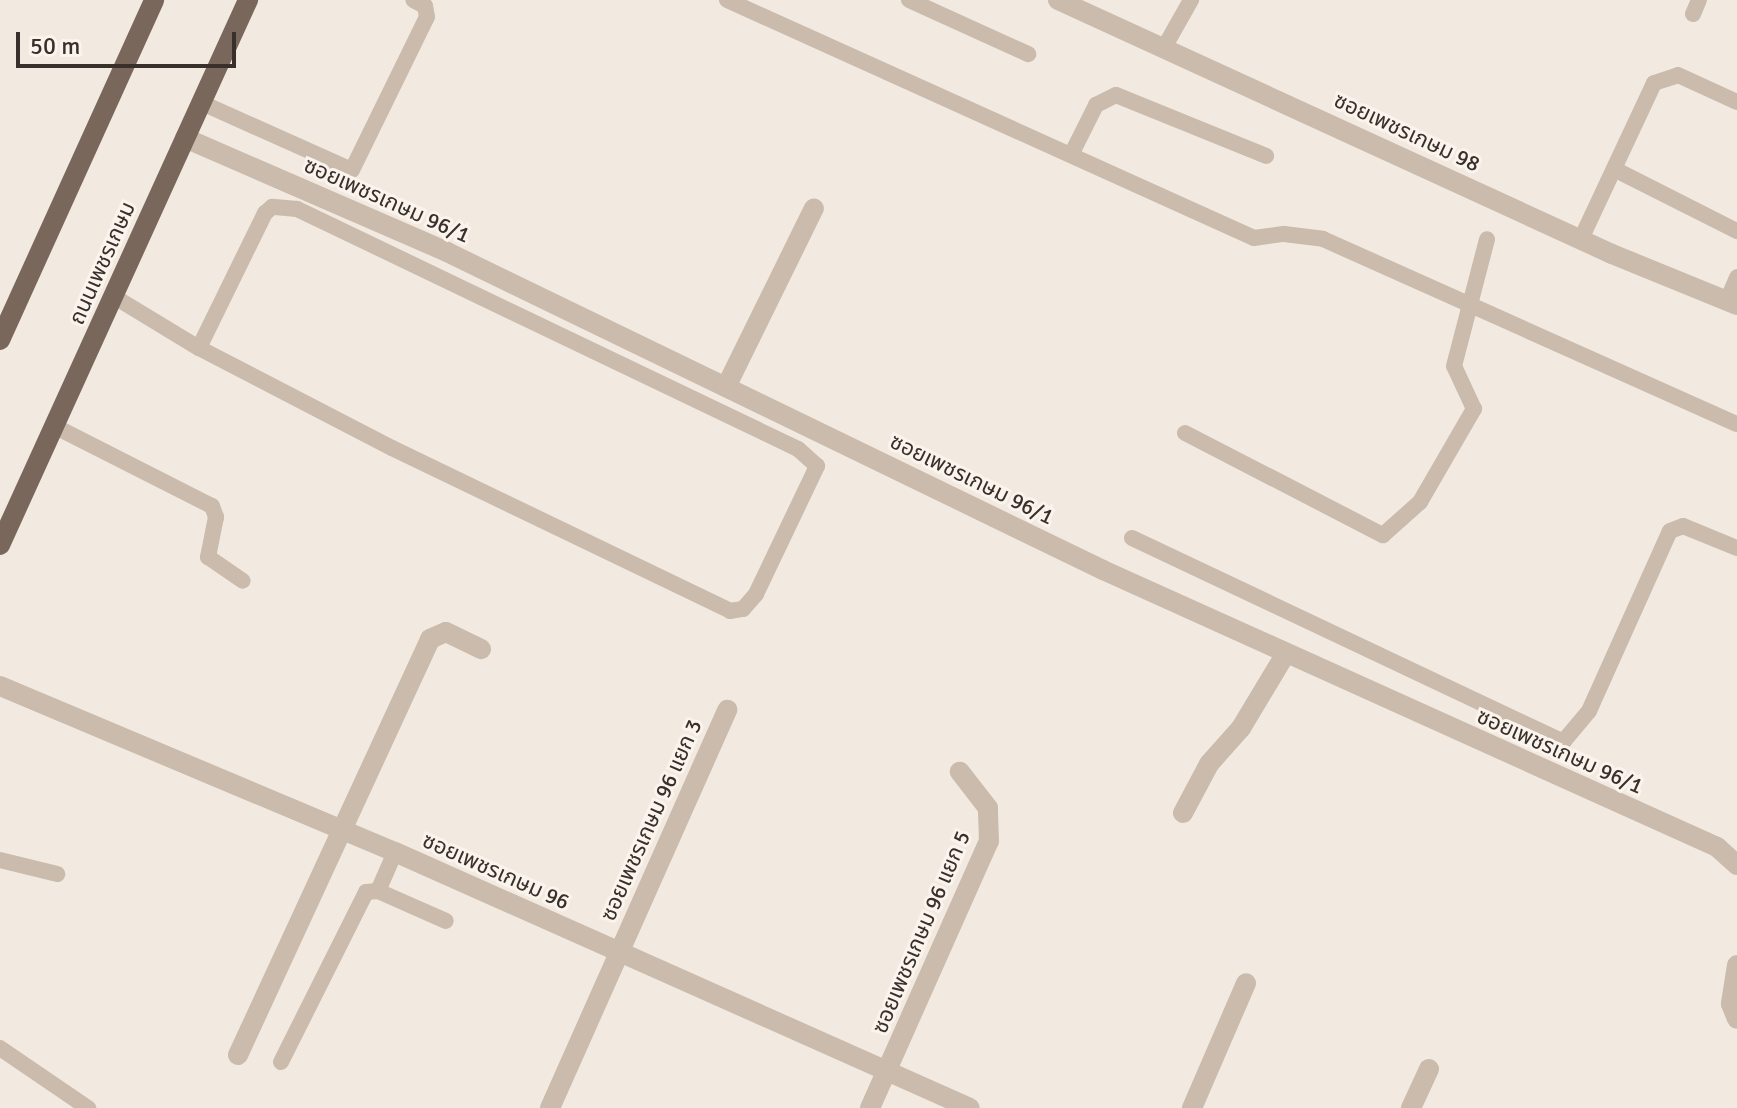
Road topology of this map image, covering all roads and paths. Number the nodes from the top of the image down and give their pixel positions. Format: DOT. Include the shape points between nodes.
graph roads {
  1 [pos="154,0"];
  2 [pos="248,0"];
  3 [pos="413,0"];
  4 [pos="727,0"];
  5 [pos="909,0"];
  6 [pos="1058,0"];
  7 [pos="1191,0"];
  8 [pos="1165,46"];
  9 [pos="1028,54"];
  10 [pos="1737,102"];
  11 [pos="202,103"];
  12 [pos="185,138"];
  13 [pos="1072,153"];
  14 [pos="1266,156"];
  15 [pos="1614,169"];
  16 [pos="814,208"];
  17 [pos="1737,231"];
  18 [pos="1487,239"];
  19 [pos="1581,239"];
  20 [pos="1737,277"];
  21 [pos="113,296"];
  22 [pos="1732,303"];
  23 [pos="1471,308"];
  24 [pos="0,340"];
  25 [pos="199,348"];
  26 [pos="726,387"];
  27 [pos="1737,424"];
  28 [pos="54,426"];
  29 [pos="1185,433"];
  30 [pos="1132,538"];
  31 [pos="0,545"];
  32 [pos="1737,548"];
  33 [pos="243,581"];
  34 [pos="481,649"];
  35 [pos="1286,653"];
  36 [pos="0,686"];
  37 [pos="727,710"];
  38 [pos="960,772"];
  39 [pos="1183,813"];
  40 [pos="340,830"];
  41 [pos="395,852"];
  42 [pos="0,860"];
  43 [pos="1736,862"];
  44 [pos="57,874"];
  45 [pos="378,891"];
  46 [pos="446,921"];
  47 [pos="619,951"];
  48 [pos="1737,965"];
  49 [pos="1246,983"];
  50 [pos="1737,1019"];
  51 [pos="0,1048"];
  52 [pos="238,1055"];
  53 [pos="281,1062"];
  54 [pos="1429,1069"];
  55 [pos="886,1071"];
  56 [pos="88,1108"];
  57 [pos="550,1108"];
  58 [pos="870,1108"];
  59 [pos="970,1108"];
  60 [pos="1192,1108"];
  61 [pos="1411,1108"];
  1 -- 24 [label="main road"];
  2 -- 11 [label="main road, ถนนเพชรเกษม"];
  3 -- 11 [label="lane" via="425,6 427,17 352,170"];
  4 -- 13 [label="lane"];
  5 -- 9 [label="lane"];
  6 -- 8 [label="street, ซอยเพชรเกษม 98"];
  7 -- 8 [label="lane"];
  8 -- 19 [label="street, ซอยเพชรเกษม 98"];
  10 -- 15 [label="lane" via="1688,77 1664,77 1651,88"];
  11 -- 12 [label="main road, ถนนเพชรเกษม"];
  12 -- 21 [label="main road, ถนนเพชรเกษม"];
  12 -- 26 [label="street, ซอยเพชรเกษม 96/1" via="447,252"];
  13 -- 14 [label="lane" via="1096,105 1116,95"];
  13 -- 23 [label="lane" via="1254,238 1284,234 1323,239"];
  15 -- 17 [label="lane"];
  15 -- 19 [label="lane"];
  16 -- 26 [label="street"];
  18 -- 23 [label="lane"];
  19 -- 22 [label="street, ซอยเพชรเกษม 98"];
  20 -- 22 [label="lane"];
  21 -- 25 [label="lane"];
  21 -- 28 [label="main road, ถนนเพชรเกษม"];
  23 -- 27 [label="lane"];
  23 -- 29 [label="lane" via="1454,366 1474,409 1420,502 1383,535"];
  25 -- 25 [label="lane" via="265,213 272,207 297,209 798,449 817,466 756,594 743,609 730,611"];
  26 -- 35 [label="street, ซอยเพชรเกษม 96/1"];
  28 -- 31 [label="main road, ถนนเพชรเกษม"];
  28 -- 33 [label="lane" via="212,506 216,517 208,557"];
  30 -- 32 [label="lane" via="1563,742 1589,711 1670,531 1683,526"];
  34 -- 40 [label="street" via="446,632 430,639"];
  35 -- 39 [label="street" via="1241,728 1209,764"];
  35 -- 43 [label="street, ซอยเพชรเกษม 96/1" via="1717,847"];
  36 -- 40 [label="street, ซอยเพชรเกษม 96"];
  37 -- 47 [label="street, ซอยเพชรเกษม 96 แยก 3"];
  38 -- 55 [label="street, ซอยเพชรเกษม 96 แยก 5" via="988,808 989,841"];
  40 -- 41 [label="street, ซอยเพชรเกษม 96"];
  40 -- 52 [label="street"];
  41 -- 45 [label="lane"];
  41 -- 47 [label="street, ซอยเพชรเกษม 96"];
  42 -- 44 [label="lane"];
  45 -- 46 [label="lane"];
  45 -- 53 [label="lane" via="361,898"];
  47 -- 55 [label="street, ซอยเพชรเกษม 96"];
  47 -- 57 [label="street, ซอยเพชรเกษม 96 แยก 3"];
  48 -- 50 [label="street" via="1731,1004"];
  49 -- 60 [label="street"];
  51 -- 56 [label="lane"];
  54 -- 61 [label="street"];
  55 -- 58 [label="street, ซอยเพชรเกษม 96 แยก 5"];
  55 -- 59 [label="street, ซอยเพชรเกษม 96"];
}
